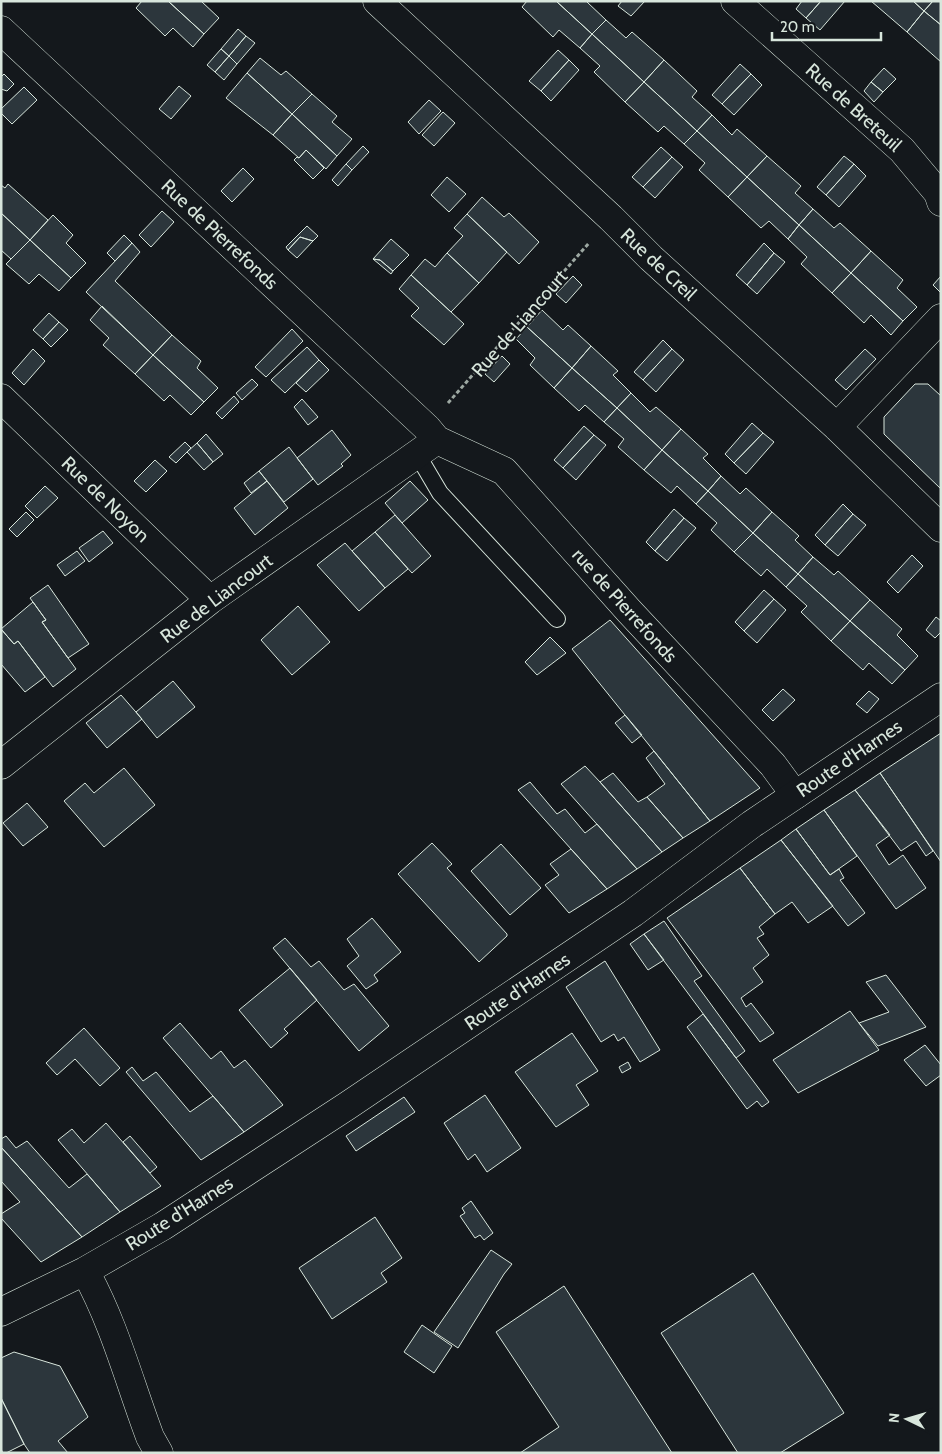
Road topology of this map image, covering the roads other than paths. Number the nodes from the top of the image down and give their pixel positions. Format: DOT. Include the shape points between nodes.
graph roads {
  1 [pos="735,1"];
  2 [pos="386,4"];
  3 [pos="1,30"];
  4 [pos="941,202"];
  5 [pos="941,318"];
  6 [pos="1,398"];
  7 [pos="837,427"];
  8 [pos="427,441"];
  9 [pos="941,528"];
  10 [pos="210,600"];
  11 [pos="558,619"];
  12 [pos="941,697"];
  13 [pos="1,765"];
  14 [pos="795,795"];
  15 [pos="85,1271"];
  16 [pos="1,1312"];
  17 [pos="159,1453"];
  1 -- 4 [label="street, Rue de Breteuil" via="902,150 938,193"];
  2 -- 7 [label="street, Rue de Creil" via="651,258"];
  3 -- 8 [label="street, Rue de Pierrefonds"];
  5 -- 7 [label="street"];
  6 -- 10 [label="street, Rue de Noyon"];
  7 -- 9 [label="street, Rue de Creil"];
  8 -- 10 [label="street, Rue de Liancourt"];
  8 -- 11 [label="lane" via="440,493"];
  8 -- 14 [label="street, rue de Pierrefonds" via="504,471 773,765"];
  10 -- 13 [label="street, Rue de Liancourt"];
  12 -- 14 [label="street, Route d'Harnes"];
  14 -- 15 [label="street, Route d'Harnes" via="633,913 347,1106 163,1226"];
  15 -- 16 [label="street, Route d'Harnes"];
  15 -- 17 [label="street" via="104,1308 144,1421"];
}
